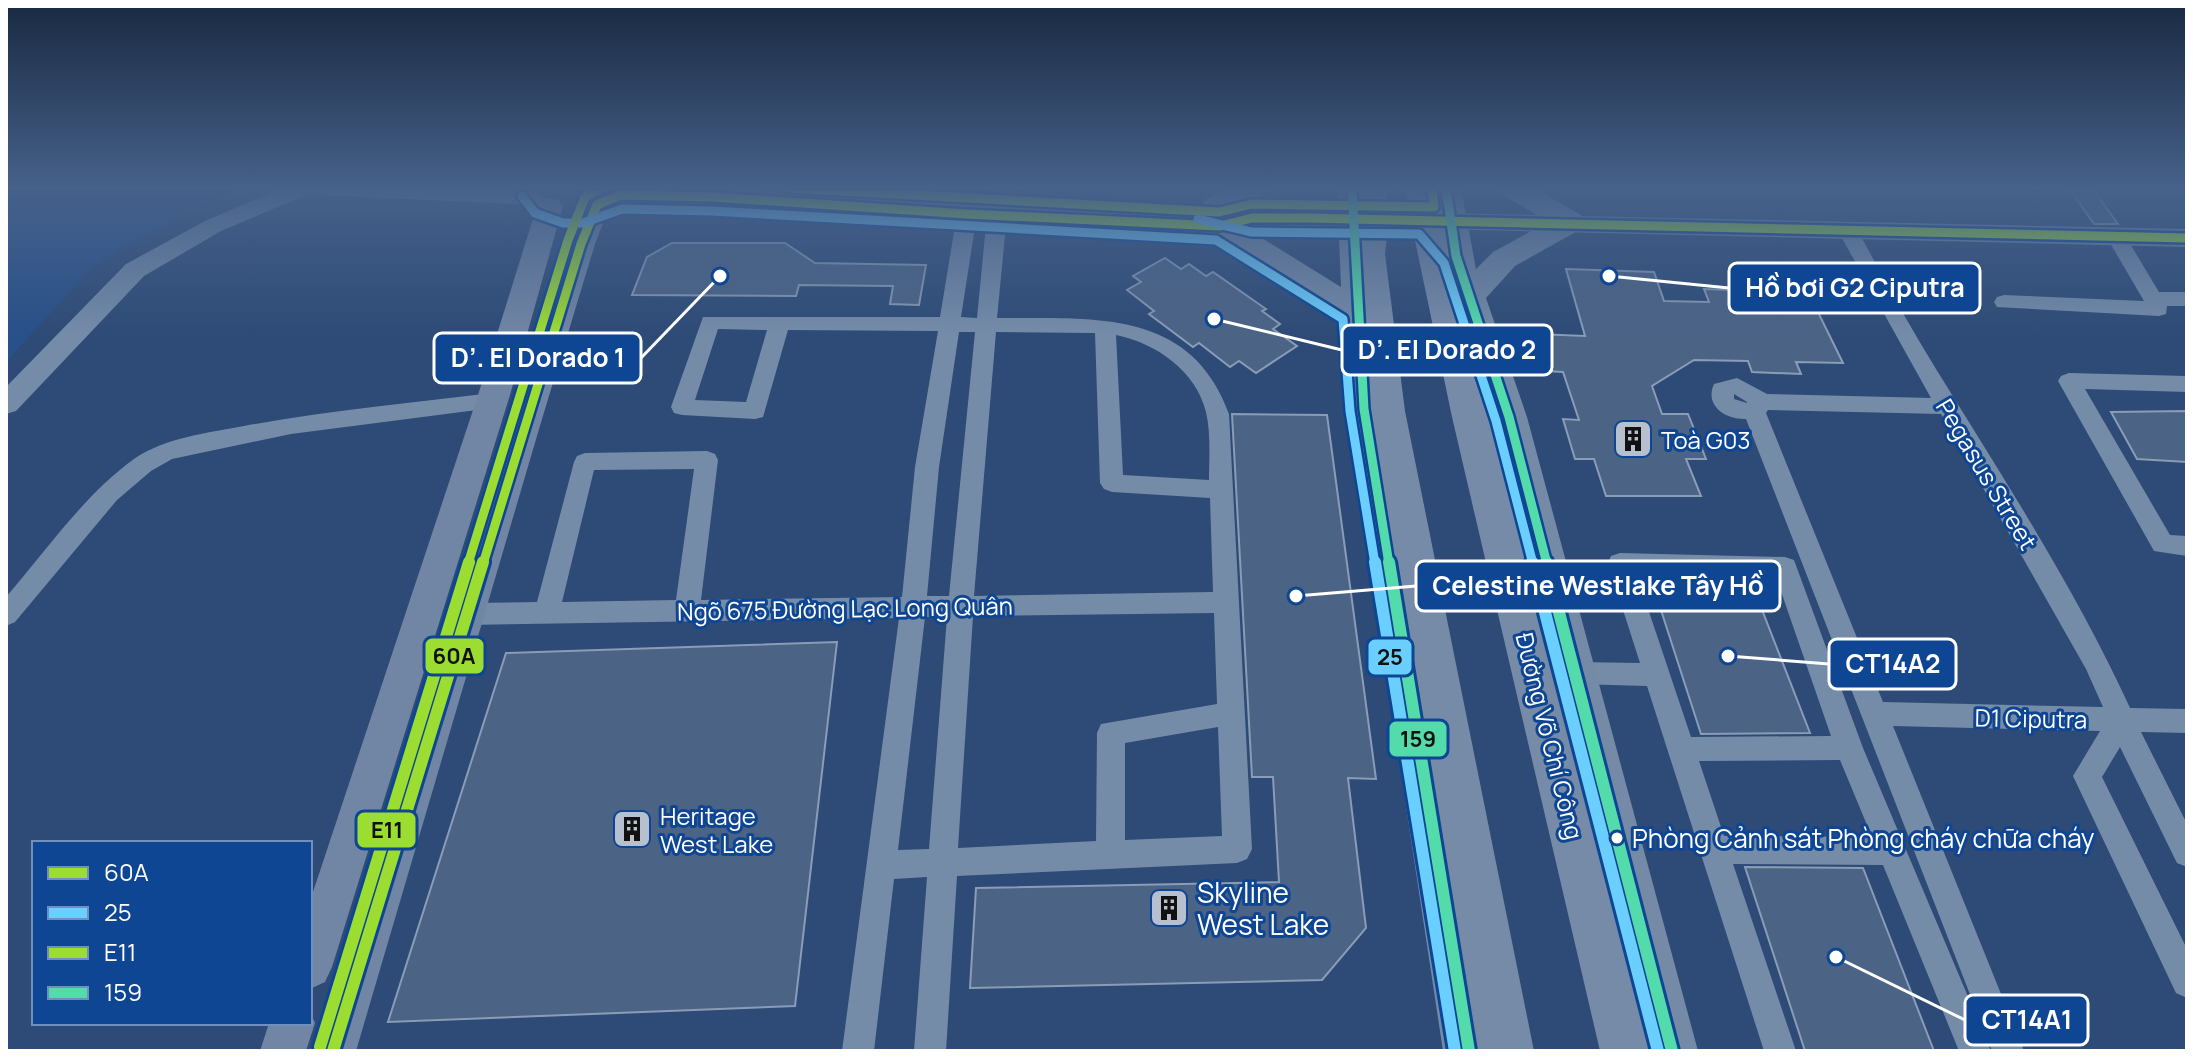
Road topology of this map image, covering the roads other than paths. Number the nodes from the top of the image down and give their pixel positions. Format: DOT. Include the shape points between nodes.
graph roads {
  1 [pos="193,237"];
  2 [pos="531,237"];
  3 [pos="589,237"];
  4 [pos="963,237"];
  5 [pos="995,237"];
  6 [pos="1249,237"];
  7 [pos="1361,237"];
  8 [pos="1437,237"];
  9 [pos="1446,237"];
  10 [pos="1543,237"];
  11 [pos="1852,237"];
  12 [pos="2117,237"];
  13 [pos="2163,237"];
  14 [pos="2187,238"];
  15 [pos="1456,256"];
  16 [pos="1362,260"];
  17 [pos="1468,297"];
  18 [pos="2153,299"];
  19 [pos="2187,299"];
  20 [pos="2004,302"];
  21 [pos="1356,311"];
  22 [pos="779,323"];
  23 [pos="950,325"];
  24 [pos="985,325"];
  25 [pos="1105,326"];
  26 [pos="2187,384"];
  27 [pos="492,401"];
  28 [pos="6,404"];
  29 [pos="1947,406"];
  30 [pos="1221,490"];
  31 [pos="2187,546"];
  32 [pos="1226,602"];
  33 [pos="913,606"];
  34 [pos="961,606"];
  35 [pos="687,610"];
  36 [pos="547,613"];
  37 [pos="465,614"];
  38 [pos="6,615"];
  39 [pos="1576,673"];
  40 [pos="1657,675"];
  41 [pos="1232,713"];
  42 [pos="1874,714"];
  43 [pos="2122,720"];
  44 [pos="2187,721"];
  45 [pos="1849,748"];
  46 [pos="1681,749"];
  47 [pos="1714,850"];
  48 [pos="1892,851"];
  49 [pos="2187,853"];
  50 [pos="1110,855"];
  51 [pos="944,863"];
  52 [pos="883,865"];
  53 [pos="312,961"];
  54 [pos="2187,982"];
  55 [pos="291,1025"];
  56 [pos="283,1051"];
  57 [pos="333,1051"];
  58 [pos="858,1051"];
  59 [pos="930,1051"];
  60 [pos="1469,1051"];
  61 [pos="1507,1051"];
  62 [pos="1627,1051"];
  63 [pos="1672,1051"];
  64 [pos="1780,1051"];
  65 [pos="1975,1051"];
  66 [pos="2008,1051"];
  1 -- 28 [label="street" via="135,270"];
  2 -- 27 [label="main road"];
  3 -- 37 [label="main road" via="576,259"];
  4 -- 23 [label="street"];
  5 -- 24 [label="street"];
  6 -- 21 [label="main road"];
  7 -- 16 [label="highway"];
  8 -- 62 [label="highway, Đường Võ Chí Công"];
  9 -- 15 [label="highway"];
  10 -- 17 [label="main road" via="1504,259"];
  11 -- 29 [label="street, Pegasus Street"];
  12 -- 18 [label="street"];
  13 -- 14 [label="main road"];
  15 -- 17 [label="main road, Đường Võ Chí Công"];
  16 -- 21 [label="main road"];
  16 -- 61 [label="highway"];
  17 -- 39 [label="main road, Đường Võ Chí Công" via="1509,417"];
  18 -- 19 [label="street"];
  18 -- 20 [label="street" via="2159,309"];
  21 -- 60 [label="main road" via="1364,409"];
  22 -- 22 [label="street" via="710,322 682,407 755,411"];
  22 -- 23 [label="street"];
  23 -- 24 [label="street"];
  23 -- 33 [label="street" via="927,467"];
  24 -- 25 [label="street"];
  24 -- 34 [label="street"];
  25 -- 30 [label="street" via="1158,339 1201,377 1218,414"];
  25 -- 30 [label="street" via="1112,483"];
  26 -- 31 [label="street" via="2069,381 2163,544"];
  27 -- 38 [label="street" via="291,426 165,452 109,494"];
  27 -- 53 [label="main road"];
  29 -- 42 [label="street" via="1757,406"];
  29 -- 43 [label="street, Pegasus Street" via="2097,664"];
  30 -- 32 [label="street"];
  32 -- 34 [label="street, Ngõ 675 Đường Lạc Long Quân"];
  32 -- 41 [label="street"];
  33 -- 34 [label="street, Ngõ 675 Đường Lạc Long Quân"];
  33 -- 35 [label="street, Ngõ 675 Đường Lạc Long Quân"];
  33 -- 52 [label="street"];
  34 -- 51 [label="street"];
  35 -- 36 [label="street, Ngõ 675 Đường Lạc Long Quân"];
  35 -- 36 [label="street" via="707,460 585,462"];
  36 -- 37 [label="street, Ngõ 675 Đường Lạc Long Quân"];
  37 -- 57 [label="main road"];
  39 -- 40 [label="street"];
  39 -- 63 [label="main road, Đường Võ Chí Công"];
  40 -- 45 [label="street" via="1620,563 1785,567"];
  40 -- 46 [label="street"];
  41 -- 50 [label="street" via="1111,733"];
  41 -- 50 [label="street" via="1237,849"];
  42 -- 43 [label="street, D1 Ciputra"];
  42 -- 66 [label="street"];
  43 -- 44 [label="street, D1 Ciputra"];
  43 -- 49 [label="street, Pegasus Street"];
  43 -- 54 [label="street" via="2087,776"];
  45 -- 46 [label="street"];
  45 -- 48 [label="street"];
  46 -- 47 [label="street"];
  47 -- 48 [label="street"];
  47 -- 64 [label="street"];
  48 -- 65 [label="street"];
  50 -- 51 [label="street"];
  51 -- 52 [label="street"];
  51 -- 59 [label="street"];
  52 -- 58 [label="street"];
  55 -- 56 [label="main road"];
}
